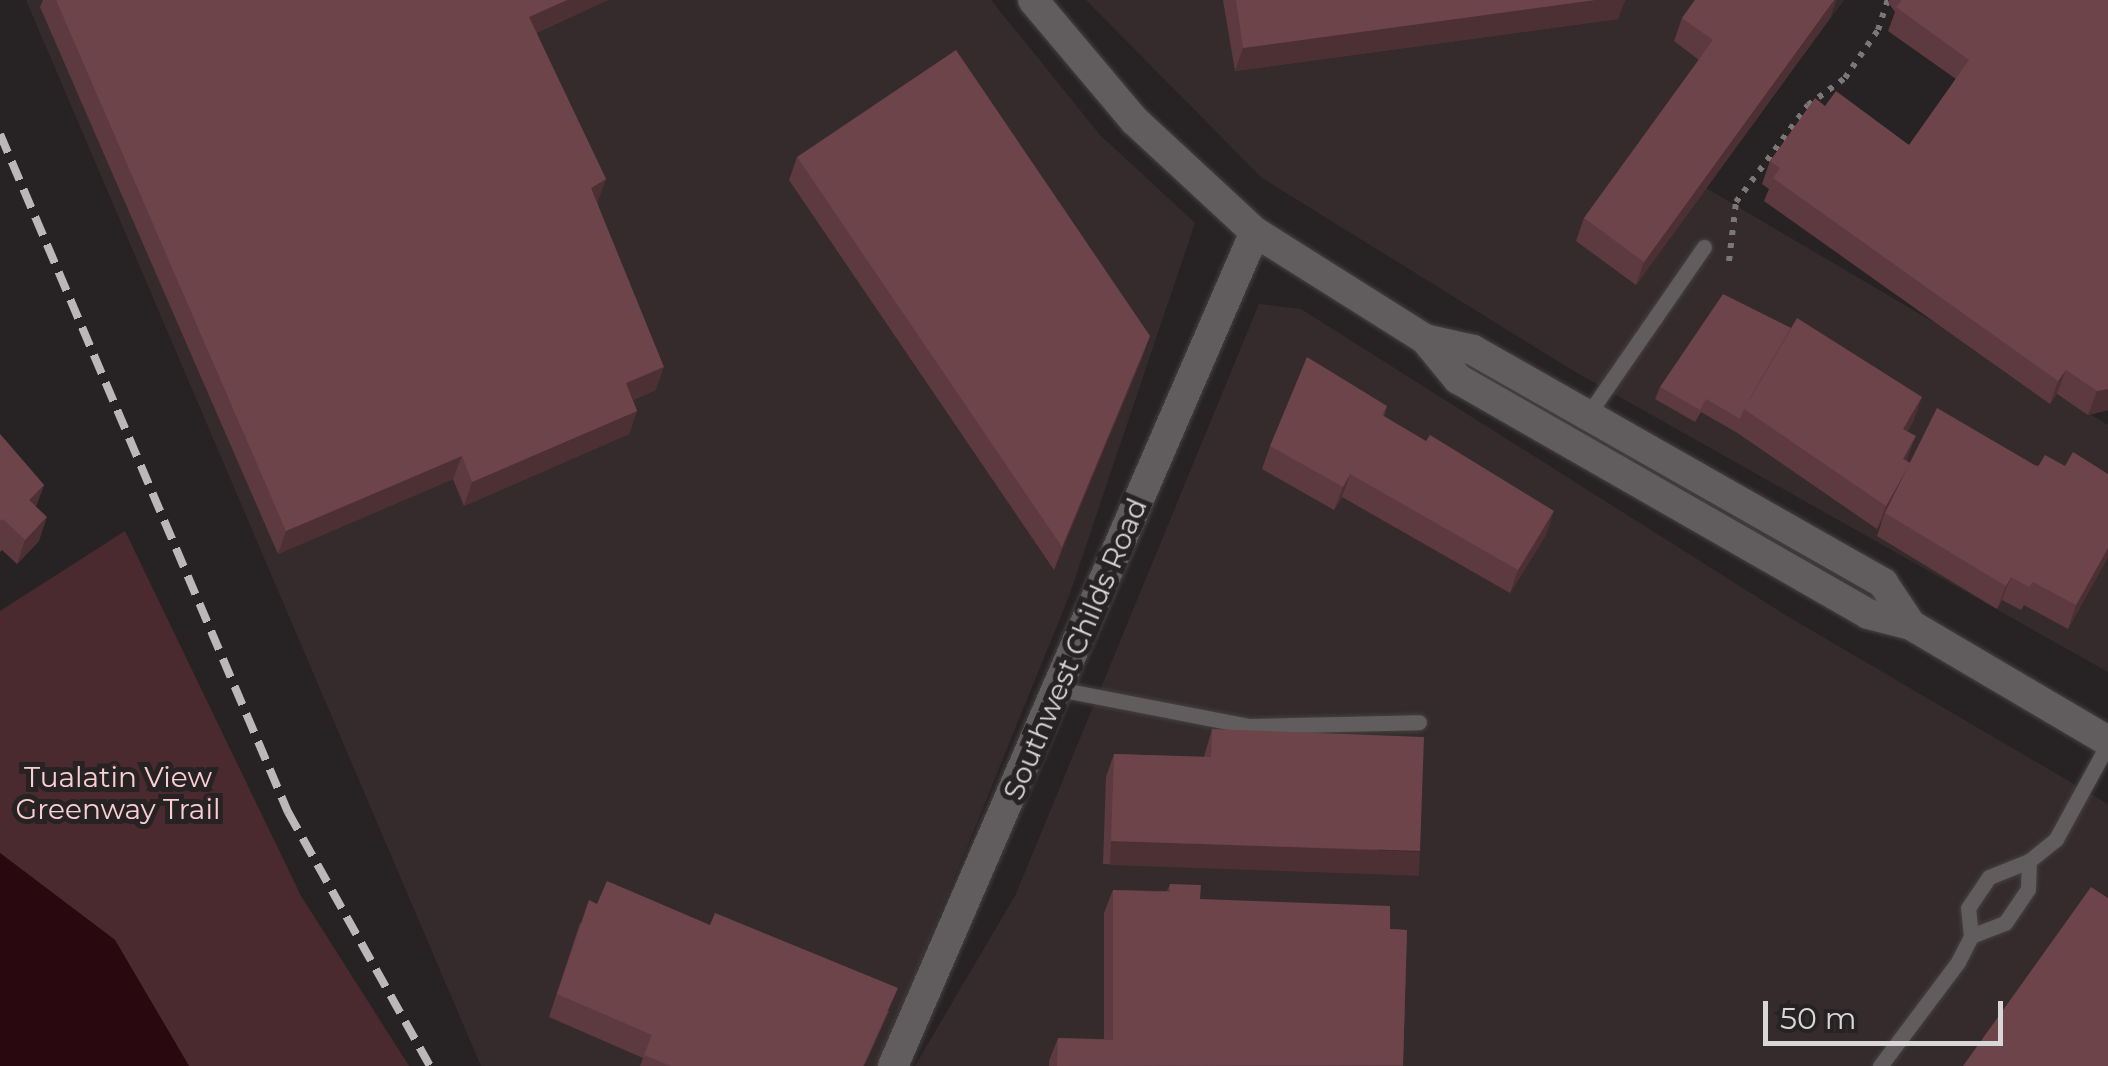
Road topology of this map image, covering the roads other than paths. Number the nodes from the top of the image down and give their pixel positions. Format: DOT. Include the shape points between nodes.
graph roads {
  1 [pos="1032,0"];
  2 [pos="1255,232"];
  3 [pos="1704,247"];
  4 [pos="1425,339"];
  5 [pos="1590,414"];
  6 [pos="1912,626"];
  7 [pos="1058,690"];
  8 [pos="1419,722"];
  9 [pos="2108,742"];
  10 [pos="2030,861"];
  11 [pos="1971,936"];
  12 [pos="893,1066"];
  13 [pos="1880,1066"];
  1 -- 2 [label="main road" via="1144,131"];
  2 -- 4 [label="main road"];
  2 -- 7 [label="main road, Southwest Childs Road"];
  3 -- 5 [label="lane"];
  4 -- 5 [label="main road" via="1473,350"];
  4 -- 6 [label="main road" via="1458,380 1868,614"];
  5 -- 6 [label="main road" via="1883,583"];
  6 -- 9 [label="main road"];
  7 -- 8 [label="lane" via="1249,726"];
  7 -- 12 [label="main road, Southwest Childs Road"];
  9 -- 10 [label="lane" via="2056,839"];
  10 -- 11 [label="lane" via="2028,889 2006,923"];
  10 -- 11 [label="lane" via="1989,877 1968,908"];
  11 -- 13 [label="lane"];
}
